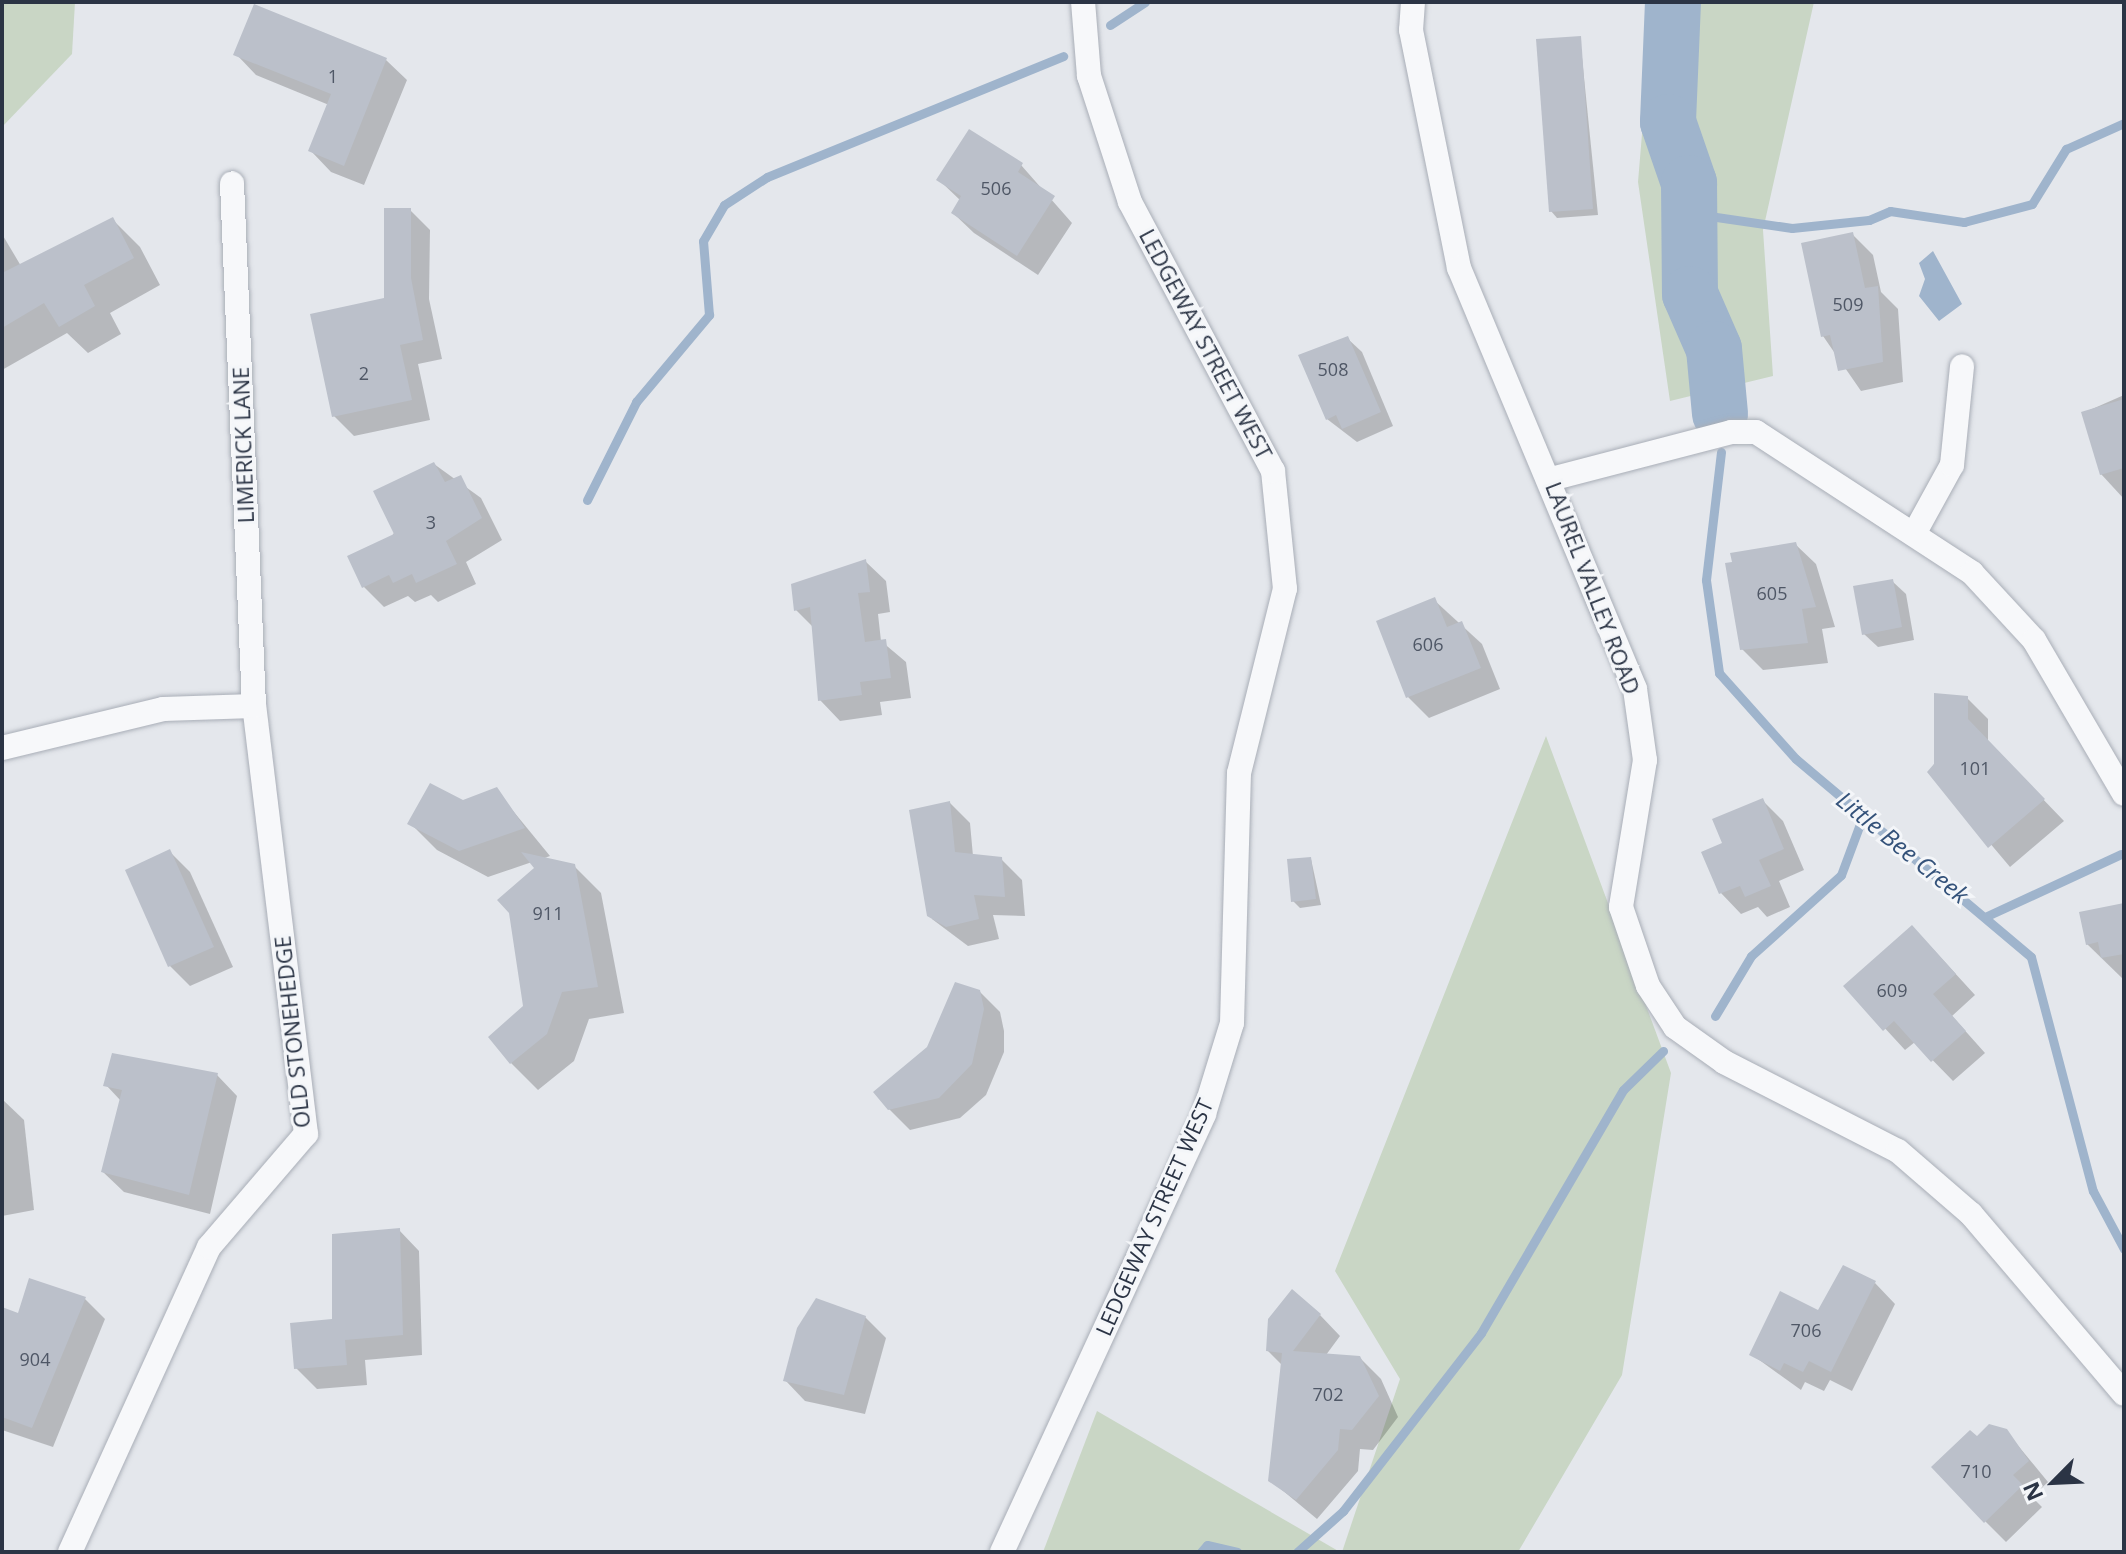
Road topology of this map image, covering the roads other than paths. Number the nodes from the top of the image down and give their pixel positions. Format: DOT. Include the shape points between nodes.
graph roads {
  1 [pos="1083,2"];
  2 [pos="1413,2"];
  3 [pos="232,183"];
  4 [pos="1962,367"];
  5 [pos="1551,479"];
  6 [pos="1914,534"];
  7 [pos="254,706"];
  8 [pos="2,748"];
  9 [pos="2124,794"];
  10 [pos="2124,1394"];
  11 [pos="70,1552"];
  12 [pos="1002,1552"];
  1 -- 12 [label="street, LEDGEWAY STREET WEST" via="1089,76 1130,202 1273,471 1285,589 1239,773 1232,1023 1204,1114"];
  2 -- 5 [label="street, LAUREL VALLEY ROAD" via="1411,30 1459,268"];
  3 -- 7 [label="street, LIMERICK LANE"];
  4 -- 6 [label="street" via="1952,465"];
  5 -- 6 [label="street" via="1731,432 1756,432"];
  5 -- 10 [label="street, LAUREL VALLEY ROAD" via="1635,689 1645,760 1621,907 1648,986 1675,1027 1724,1062 1898,1151 1971,1214"];
  6 -- 9 [label="street" via="1972,573 2034,640"];
  7 -- 8 [label="street" via="163,709"];
  7 -- 11 [label="street, OLD STONEHEDGE" via="306,1134 209,1247"];
}
